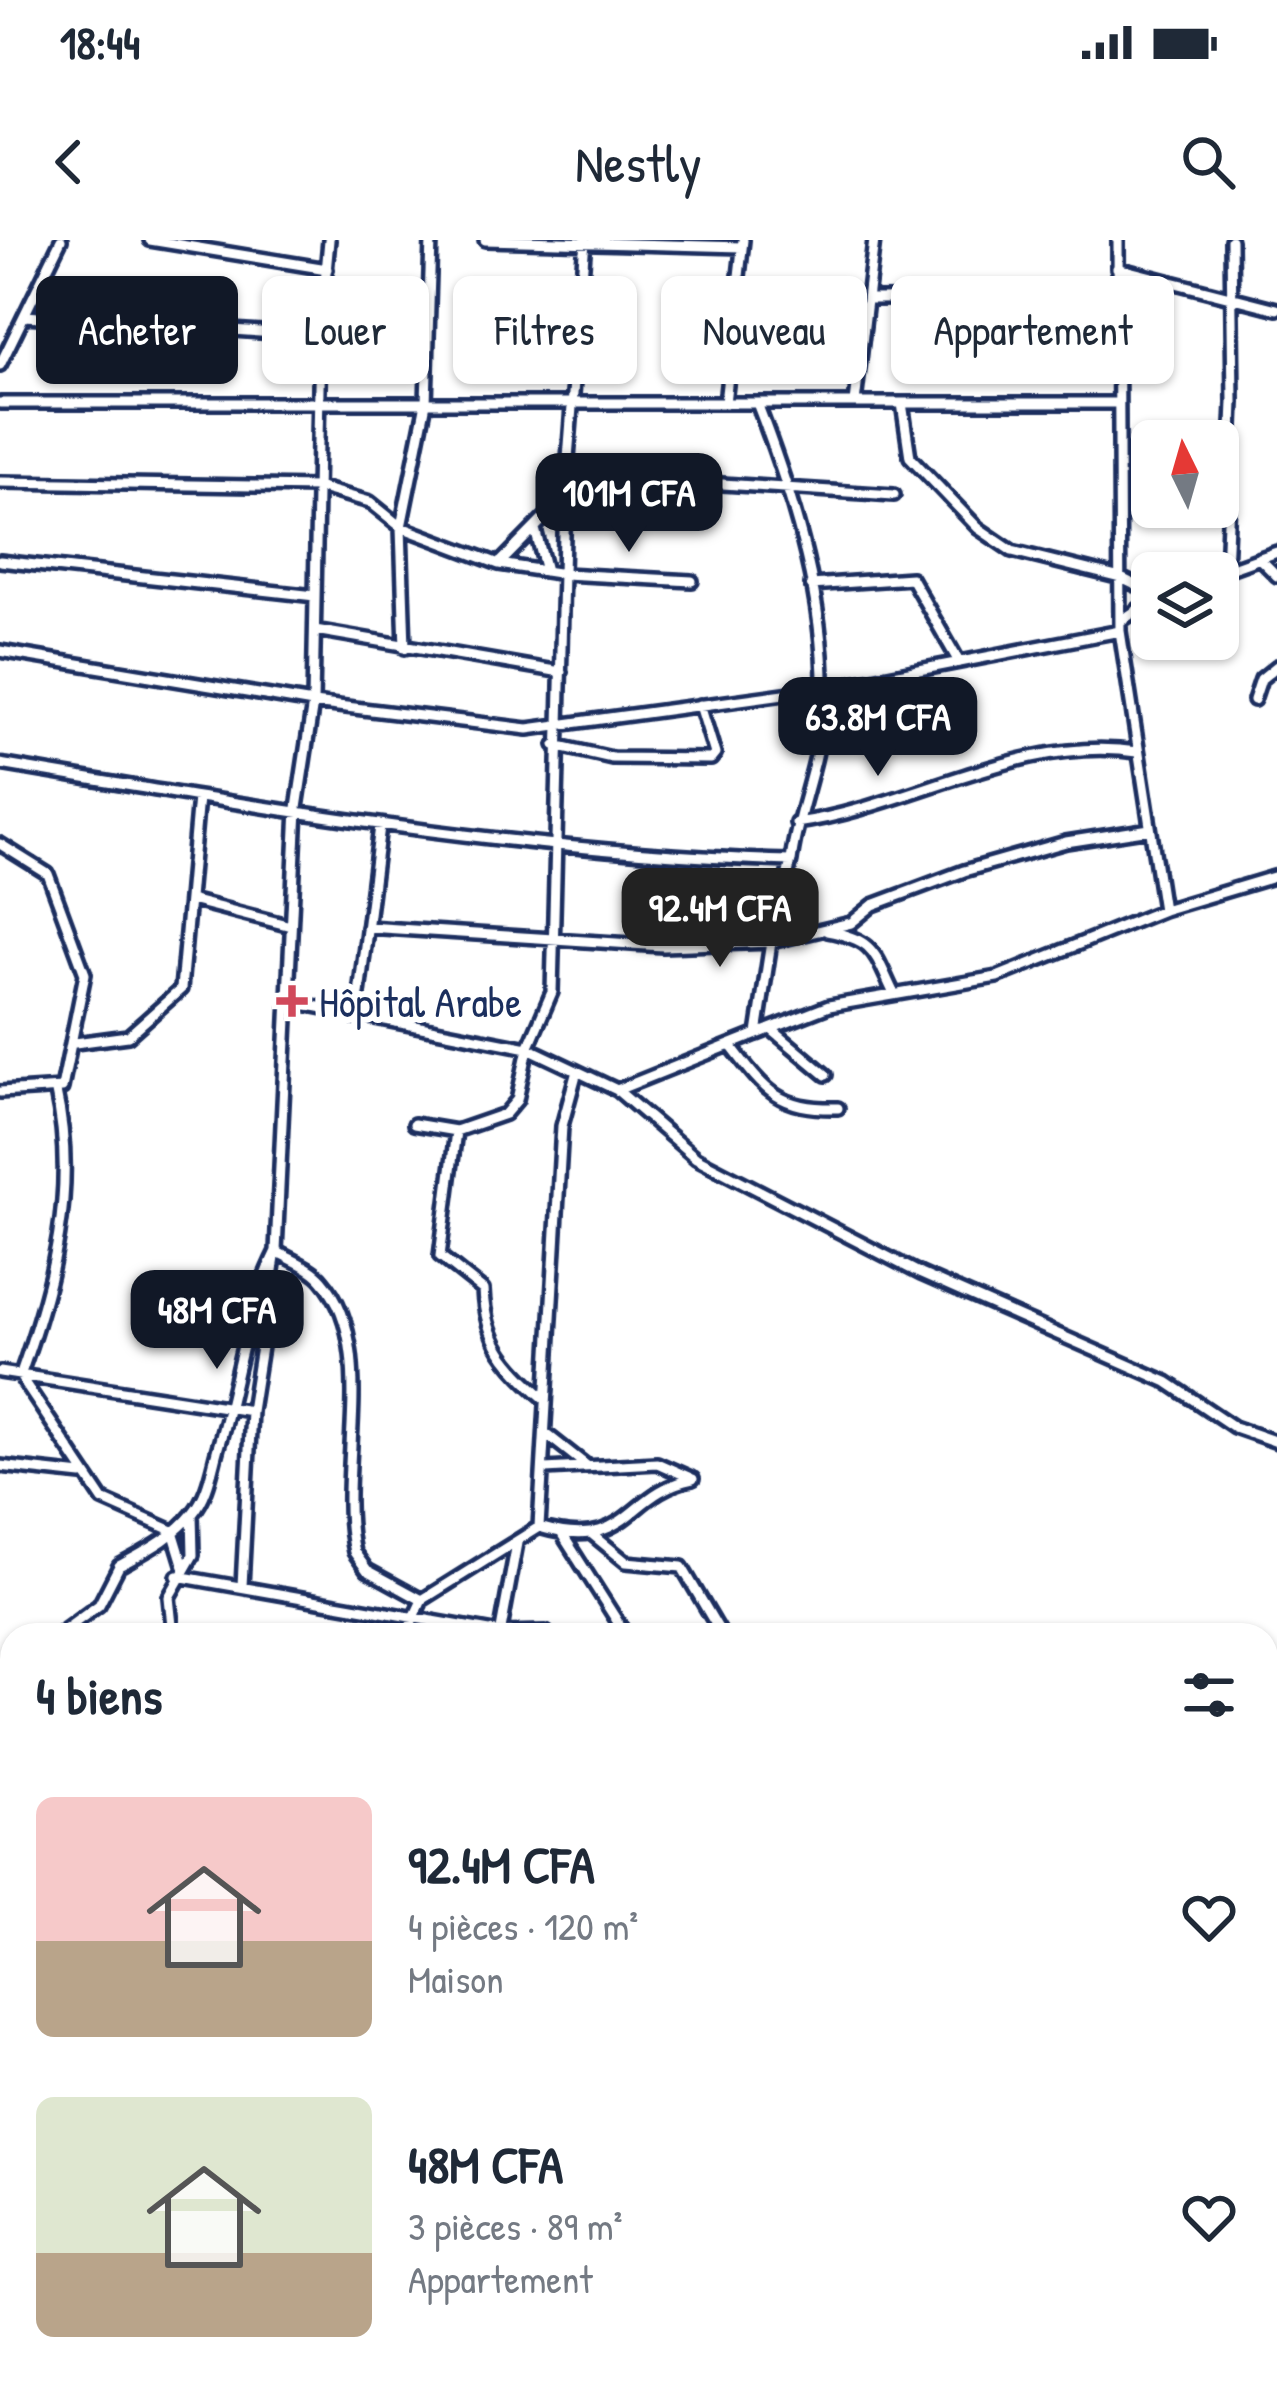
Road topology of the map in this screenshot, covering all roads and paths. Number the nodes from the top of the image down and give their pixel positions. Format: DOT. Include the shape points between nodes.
graph roads {
  1 [pos="61,240"];
  2 [pos="150,240"];
  3 [pos="329,240"];
  4 [pos="431,240"];
  5 [pos="484,240"];
  6 [pos="874,240"];
  7 [pos="1118,240"];
  8 [pos="1231,240"];
  9 [pos="585,241"];
  10 [pos="742,244"];
  11 [pos="1117,268"];
  12 [pos="327,269"];
  13 [pos="326,276"];
  14 [pos="1117,276"];
  15 [pos="1231,297"];
  16 [pos="869,299"];
  17 [pos="891,299"];
  18 [pos="1277,309"];
  19 [pos="25,316"];
  20 [pos="262,332"];
  21 [pos="0,365"];
  22 [pos="319,384"];
  23 [pos="1117,384"];
  24 [pos="0,403"];
  25 [pos="319,403"];
  26 [pos="426,403"];
  27 [pos="573,403"];
  28 [pos="725,403"];
  29 [pos="758,403"];
  30 [pos="855,403"];
  31 [pos="902,403"];
  32 [pos="1117,403"];
  33 [pos="566,474"];
  34 [pos="0,482"];
  35 [pos="317,488"];
  36 [pos="787,488"];
  37 [pos="894,495"];
  38 [pos="565,497"];
  39 [pos="404,503"];
  40 [pos="377,507"];
  41 [pos="400,527"];
  42 [pos="535,529"];
  43 [pos="1223,552"];
  44 [pos="1277,552"];
  45 [pos="1259,558"];
  46 [pos="0,561"];
  47 [pos="499,564"];
  48 [pos="1239,566"];
  49 [pos="546,572"];
  50 [pos="564,574"];
  51 [pos="1277,576"];
  52 [pos="1121,578"];
  53 [pos="692,580"];
  54 [pos="1131,584"];
  55 [pos="811,585"];
  56 [pos="315,596"];
  57 [pos="1131,616"];
  58 [pos="1120,626"];
  59 [pos="315,630"];
  60 [pos="405,648"];
  61 [pos="0,651"];
  62 [pos="959,662"];
  63 [pos="1277,666"];
  64 [pos="561,672"];
  65 [pos="821,689"];
  66 [pos="1254,700"];
  67 [pos="314,703"];
  68 [pos="700,705"];
  69 [pos="555,724"];
  70 [pos="1132,724"];
  71 [pos="555,745"];
  72 [pos="1112,748"];
  73 [pos="1137,752"];
  74 [pos="0,764"];
  75 [pos="198,797"];
  76 [pos="297,808"];
  77 [pos="796,823"];
  78 [pos="380,826"];
  79 [pos="1150,829"];
  80 [pos="556,843"];
  81 [pos="0,844"];
  82 [pos="791,861"];
  83 [pos="1277,876"];
  84 [pos="190,900"];
  85 [pos="1163,910"];
  86 [pos="292,926"];
  87 [pos="367,927"];
  88 [pos="822,930"];
  89 [pos="556,939"];
  90 [pos="771,942"];
  91 [pos="894,994"];
  92 [pos="288,1001"];
  93 [pos="356,1018"];
  94 [pos="771,1029"];
  95 [pos="758,1034"];
  96 [pos="74,1043"];
  97 [pos="731,1046"];
  98 [pos="528,1048"];
  99 [pos="577,1071"];
  100 [pos="826,1075"];
  101 [pos="617,1090"];
  102 [pos="0,1092"];
  103 [pos="56,1092"];
  104 [pos="838,1108"];
  105 [pos="413,1124"];
  106 [pos="456,1131"];
  107 [pos="276,1251"];
  108 [pos="0,1372"];
  109 [pos="20,1376"];
  110 [pos="544,1399"];
  111 [pos="231,1408"];
  112 [pos="251,1412"];
  113 [pos="544,1433"];
  114 [pos="1277,1442"];
  115 [pos="0,1466"];
  116 [pos="587,1466"];
  117 [pos="544,1469"];
  118 [pos="82,1475"];
  119 [pos="192,1514"];
  120 [pos="539,1527"];
  121 [pos="173,1532"];
  122 [pos="562,1534"];
  123 [pos="592,1534"];
  124 [pos="517,1544"];
  125 [pos="180,1572"];
  126 [pos="242,1586"];
  127 [pos="422,1600"];
  128 [pos="416,1614"];
  129 [pos="74,1623"];
  130 [pos="172,1623"];
  131 [pos="412,1623"];
  132 [pos="454,1623"];
  133 [pos="503,1623"];
  134 [pos="618,1623"];
  135 [pos="715,1623"];
  1 -- 19 [label="street"];
  2 -- 12 [label="street"];
  3 -- 12 [label="street"];
  4 -- 26 [label="street"];
  5 -- 9 [label="street"];
  6 -- 16 [label="street"];
  7 -- 11 [label="street"];
  8 -- 15 [label="street"];
  9 -- 10 [label="street"];
  9 -- 27 [label="street"];
  10 -- 28 [label="street"];
  11 -- 14 [label="street"];
  11 -- 15 [label="street"];
  12 -- 13 [label="street"];
  15 -- 18 [label="street"];
  15 -- 43 [label="street"];
  16 -- 17 [label="street"];
  16 -- 30 [label="street"];
  19 -- 20 [label="street"];
  19 -- 21 [label="street"];
  22 -- 25 [label="street"];
  23 -- 32 [label="street"];
  24 -- 25 [label="street"];
  25 -- 26 [label="street"];
  25 -- 35 [label="street"];
  26 -- 27 [label="street"];
  26 -- 39 [label="street"];
  27 -- 28 [label="street"];
  27 -- 33 [label="street"];
  28 -- 29 [label="street"];
  29 -- 30 [label="street"];
  29 -- 36 [label="street"];
  30 -- 31 [label="street"];
  31 -- 32 [label="street"];
  31 -- 52 [label="street" via="910,457 978,528 1012,551"];
  32 -- 52 [label="street"];
  33 -- 36 [label="street"];
  33 -- 38 [label="street"];
  34 -- 35 [label="street"];
  35 -- 40 [label="street"];
  35 -- 56 [label="street"];
  36 -- 37 [label="street"];
  36 -- 55 [label="street"];
  38 -- 42 [label="street"];
  38 -- 50 [label="street"];
  39 -- 40 [label="street"];
  39 -- 41 [label="street"];
  40 -- 41 [label="street"];
  41 -- 47 [label="street"];
  41 -- 60 [label="street"];
  42 -- 47 [label="street"];
  42 -- 49 [label="street"];
  44 -- 45 [label="street"];
  45 -- 48 [label="street"];
  45 -- 51 [label="street"];
  46 -- 56 [label="street"];
  47 -- 49 [label="street"];
  49 -- 50 [label="street"];
  50 -- 53 [label="street"];
  50 -- 64 [label="street"];
  52 -- 54 [label="street"];
  52 -- 58 [label="street"];
  55 -- 62 [label="street" via="911,578"];
  55 -- 65 [label="street"];
  56 -- 59 [label="street"];
  57 -- 58 [label="street"];
  58 -- 62 [label="street"];
  58 -- 70 [label="street"];
  59 -- 60 [label="street"];
  59 -- 67 [label="street"];
  60 -- 64 [label="street"];
  61 -- 67 [label="street"];
  62 -- 65 [label="street"];
  63 -- 66 [label="street"];
  64 -- 69 [label="street"];
  65 -- 68 [label="street"];
  65 -- 77 [label="street" via="820,740"];
  67 -- 69 [label="street" via="512,729"];
  67 -- 76 [label="street"];
  68 -- 69 [label="street"];
  68 -- 71 [label="street" via="711,759 611,758"];
  69 -- 71 [label="street"];
  70 -- 72 [label="street"];
  70 -- 73 [label="street"];
  71 -- 80 [label="street"];
  72 -- 73 [label="street"];
  72 -- 77 [label="street" via="1036,758"];
  73 -- 79 [label="street"];
  74 -- 75 [label="street"];
  75 -- 76 [label="street"];
  75 -- 84 [label="street"];
  76 -- 78 [label="street"];
  76 -- 86 [label="street"];
  77 -- 82 [label="street"];
  78 -- 80 [label="street"];
  78 -- 87 [label="street"];
  79 -- 85 [label="street"];
  79 -- 88 [label="street" via="964,871"];
  80 -- 82 [label="street"];
  80 -- 89 [label="street"];
  81 -- 96 [label="street" via="54,883 85,974"];
  82 -- 90 [label="street"];
  83 -- 85 [label="street"];
  84 -- 86 [label="street"];
  84 -- 96 [label="street" via="176,996 128,1036"];
  85 -- 91 [label="street" via="1038,964 958,987"];
  86 -- 92 [label="street"];
  87 -- 89 [label="street"];
  87 -- 93 [label="street"];
  88 -- 90 [label="street"];
  88 -- 91 [label="street" via="862,939"];
  89 -- 90 [label="street" via="701,948"];
  89 -- 98 [label="street" via="552,992"];
  90 -- 95 [label="street"];
  91 -- 94 [label="street" via="829,1006"];
  92 -- 93 [label="street"];
  92 -- 107 [label="street"];
  93 -- 98 [label="street"];
  94 -- 95 [label="street"];
  94 -- 100 [label="street"];
  95 -- 97 [label="street"];
  96 -- 103 [label="street" via="67,1082"];
  97 -- 101 [label="street"];
  97 -- 104 [label="street" via="762,1087 788,1105"];
  98 -- 99 [label="street"];
  98 -- 106 [label="street" via="517,1100 505,1114"];
  99 -- 101 [label="street"];
  99 -- 110 [label="street" via="562,1126"];
  101 -- 114 [label="street" via="696,1158"];
  102 -- 103 [label="street"];
  103 -- 109 [label="street" via="66,1200 50,1291"];
  105 -- 106 [label="street"];
  106 -- 110 [label="street" via="440,1256 483,1290 494,1346"];
  107 -- 111 [label="street" via="253,1296"];
  107 -- 112 [label="street"];
  107 -- 127 [label="street" via="319,1276 343,1321 352,1382 354,1552 367,1570"];
  108 -- 109 [label="street"];
  109 -- 111 [label="street"];
  109 -- 118 [label="street"];
  110 -- 113 [label="street"];
  111 -- 112 [label="street"];
  111 -- 119 [label="street"];
  112 -- 126 [label="street"];
  113 -- 116 [label="street"];
  113 -- 117 [label="street"];
  115 -- 118 [label="street"];
  116 -- 117 [label="street"];
  116 -- 123 [label="street" via="657,1463 693,1479 658,1490 626,1522"];
  117 -- 120 [label="street"];
  118 -- 121 [label="street" via="103,1500"];
  119 -- 121 [label="street"];
  119 -- 125 [label="street" via="195,1542"];
  120 -- 122 [label="street"];
  120 -- 124 [label="street"];
  121 -- 125 [label="street"];
  121 -- 129 [label="street" via="119,1566 99,1605"];
  122 -- 123 [label="street"];
  122 -- 134 [label="street"];
  123 -- 135 [label="street" via="626,1562 682,1567"];
  124 -- 127 [label="street"];
  124 -- 133 [label="street"];
  125 -- 126 [label="street"];
  125 -- 130 [label="street" via="170,1597"];
  126 -- 128 [label="street"];
  127 -- 128 [label="street"];
  128 -- 131 [label="street"];
  128 -- 132 [label="street"];
}
